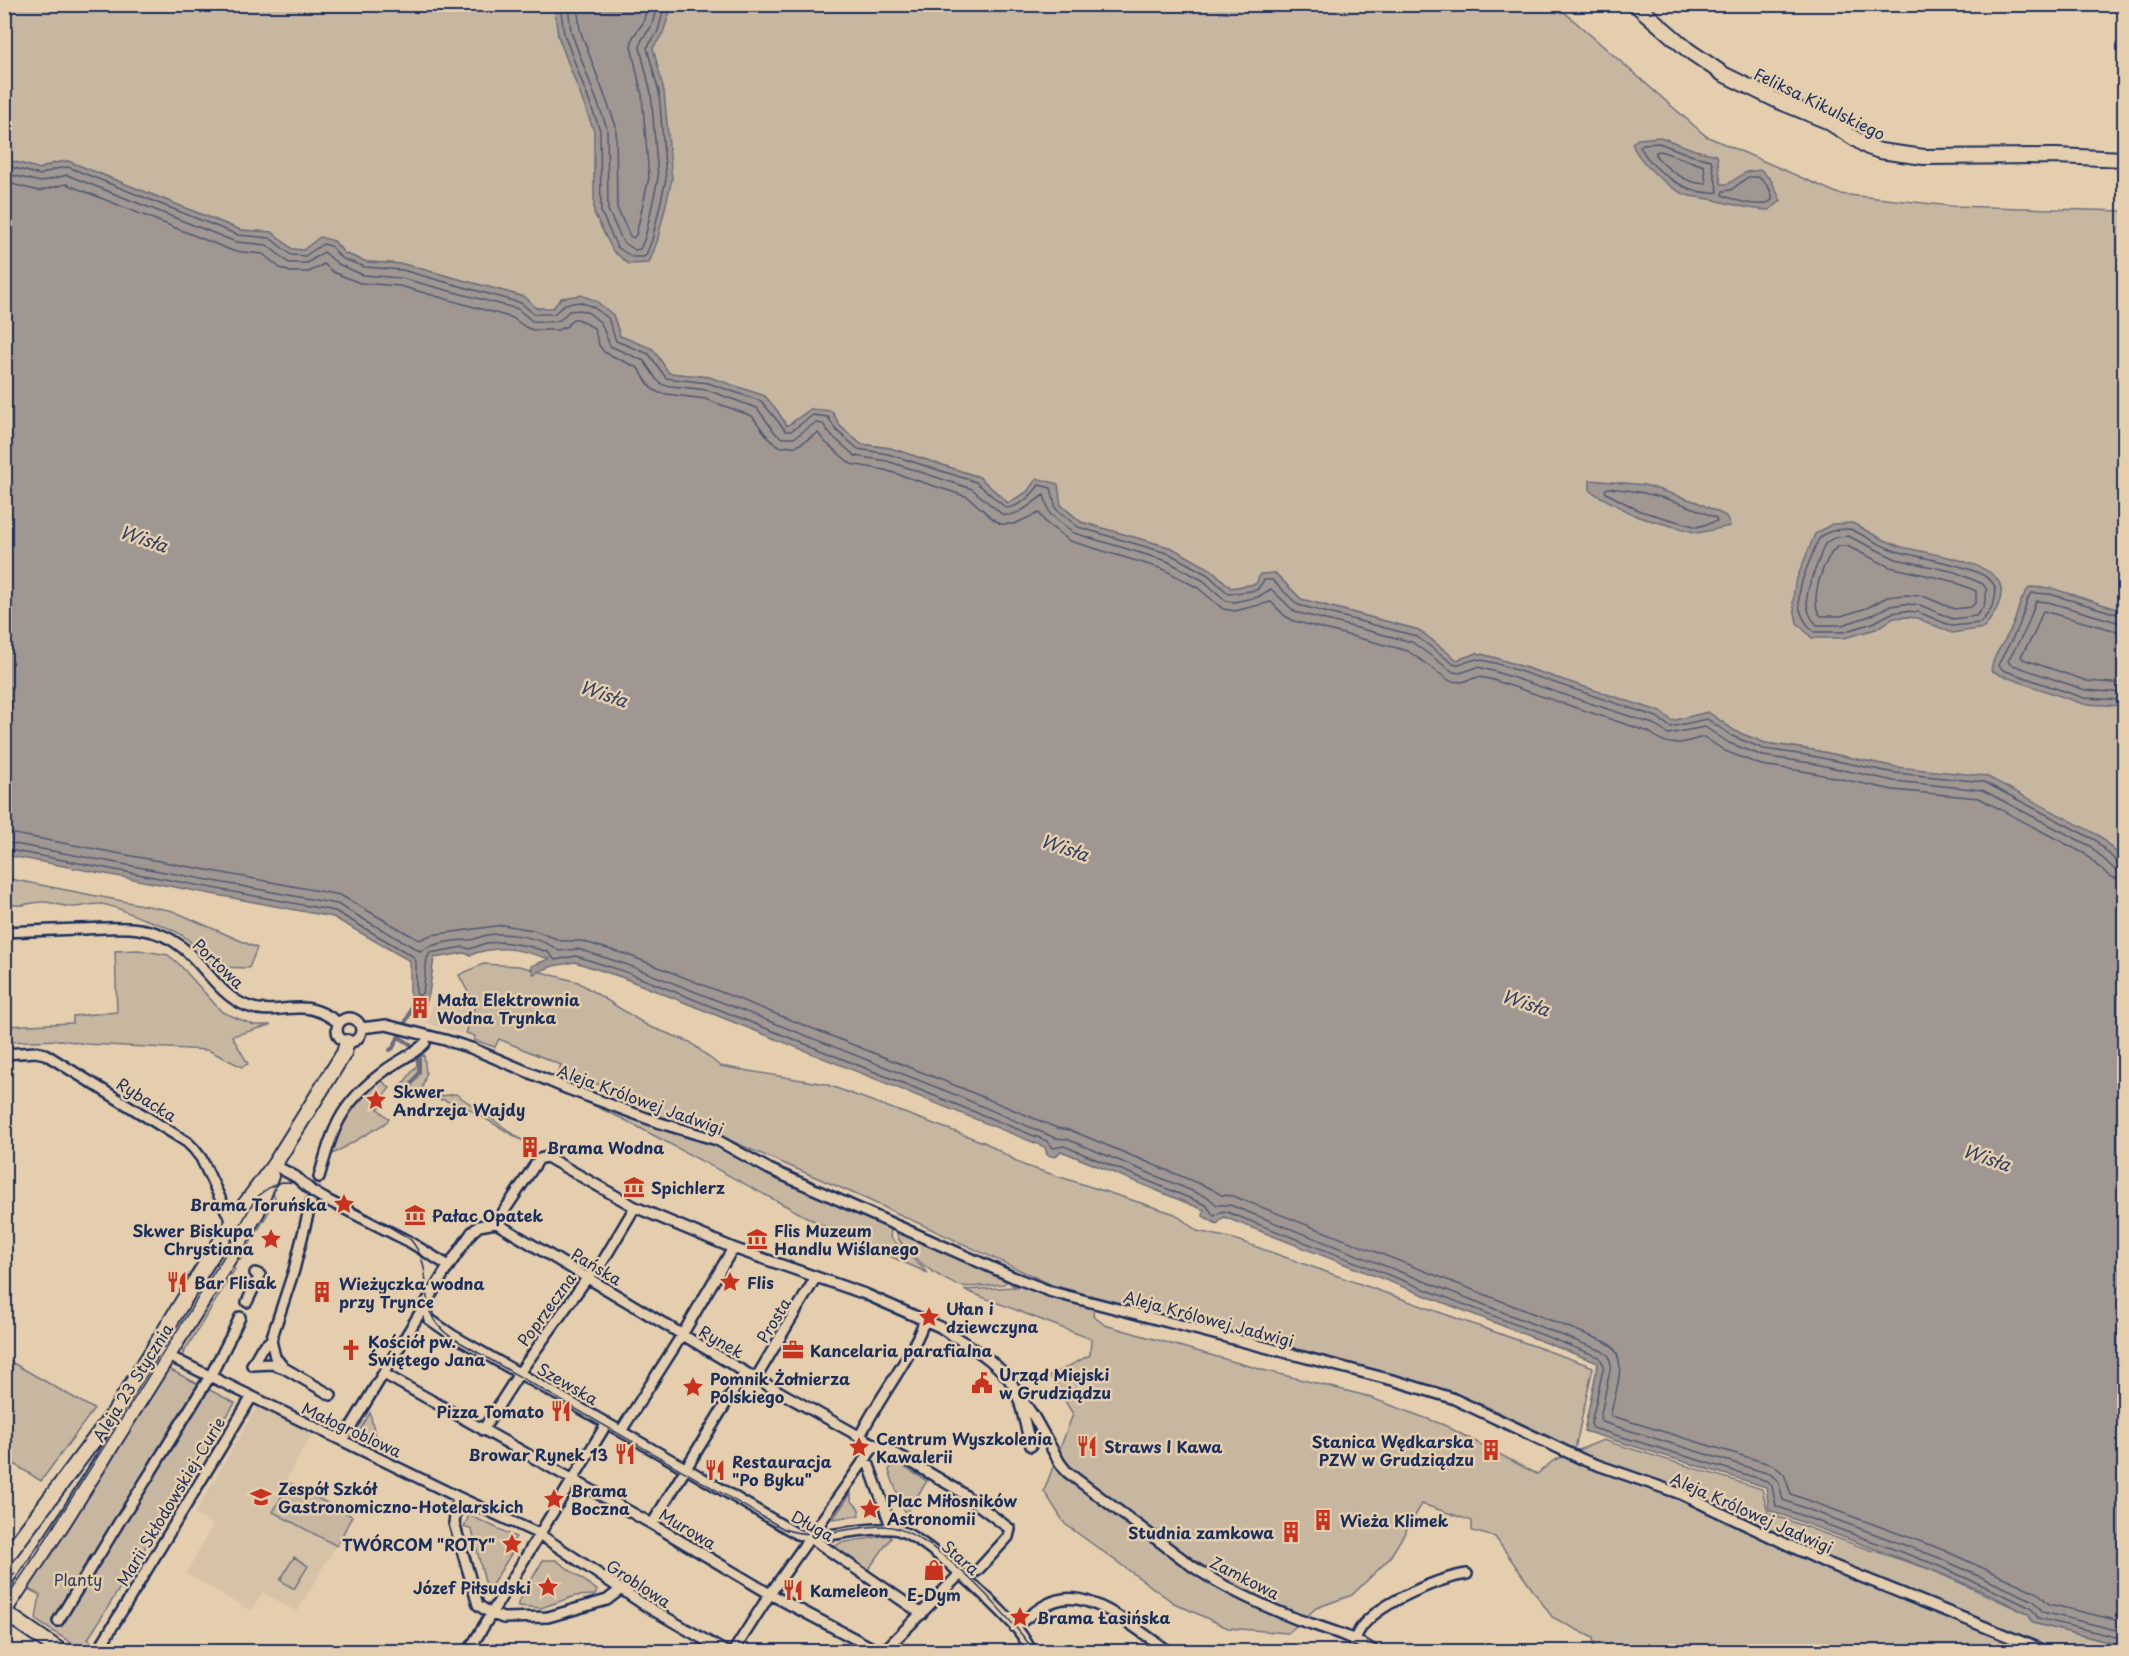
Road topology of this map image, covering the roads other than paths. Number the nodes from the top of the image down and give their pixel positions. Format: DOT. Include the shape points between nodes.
graph roads {
  1 [pos="1635,4"];
  2 [pos="2124,159"];
  3 [pos="4,932"];
  4 [pos="339,1023"];
  5 [pos="361,1028"];
  6 [pos="347,1042"];
  7 [pos="425,1043"];
  8 [pos="4,1054"];
  9 [pos="274,1165"];
  10 [pos="319,1177"];
  11 [pos="311,1202"];
  12 [pos="635,1207"];
  13 [pos="232,1223"];
  14 [pos="496,1223"];
  15 [pos="733,1248"];
  16 [pos="449,1266"];
  17 [pos="255,1273"];
  18 [pos="588,1277"];
  19 [pos="816,1277"];
  20 [pos="425,1305"];
  21 [pos="924,1322"];
  22 [pos="682,1335"];
  23 [pos="271,1340"];
  24 [pos="154,1349"];
  25 [pos="167,1357"];
  26 [pos="284,1368"];
  27 [pos="213,1371"];
  28 [pos="745,1372"];
  29 [pos="519,1373"];
  30 [pos="384,1374"];
  31 [pos="756,1378"];
  32 [pos="207,1381"];
  33 [pos="1015,1389"];
  34 [pos="331,1395"];
  35 [pos="250,1398"];
  36 [pos="610,1424"];
  37 [pos="483,1430"];
  38 [pos="621,1431"];
  39 [pos="860,1436"];
  40 [pos="343,1440"];
  41 [pos="875,1445"];
  42 [pos="1031,1446"];
  43 [pos="863,1461"];
  44 [pos="686,1468"];
  45 [pos="572,1480"];
  46 [pos="458,1497"];
  47 [pos="652,1524"];
  48 [pos="892,1529"];
  49 [pos="539,1534"];
  50 [pos="811,1538"];
  51 [pos="4,1560"];
  52 [pos="1467,1574"];
  53 [pos="961,1576"];
  54 [pos="620,1590"];
  55 [pos="770,1594"];
  56 [pos="4,1612"];
  57 [pos="490,1613"];
  58 [pos="922,1614"];
  59 [pos="58,1621"];
  60 [pos="1015,1627"];
  61 [pos="1354,1640"];
  62 [pos="62,1652"];
  63 [pos="97,1652"];
  64 [pos="468,1652"];
  65 [pos="726,1652"];
  66 [pos="733,1652"];
  67 [pos="1032,1652"];
  68 [pos="1169,1652"];
  69 [pos="1375,1652"];
  70 [pos="2047,1652"];
  1 -- 2 [label="street, Feliksa Kikulskiego" via="1688,50 1723,74 1827,121 1880,151 1924,157"];
  3 -- 4 [label="street, Portowa" via="122,927 154,932 182,947 228,994 245,1005 263,1010 315,1010"];
  4 -- 5 [label="street" via="346,1018 354,1019"];
  4 -- 6 [label="street" via="339,1036"];
  5 -- 6 [label="street" via="358,1038"];
  5 -- 70 [label="street, Aleja Królowej Jadwigi" via="400,1027 471,1048 568,1089 717,1140 769,1169 1052,1292 1452,1398 1586,1461 1681,1494 1822,1561"];
  6 -- 9 [label="street, Aleja 23 Stycznia" via="344,1053"];
  7 -- 10 [label="street" via="384,1070 350,1100 333,1132"];
  8 -- 13 [label="street, Rybacka" via="45,1054 187,1142 201,1158"];
  9 -- 13 [label="street, Aleja 23 Stycznia"];
  9 -- 16 [label="street, bridge" via="325,1199"];
  9 -- 25 [label="street, Aleja 23 Stycznia" via="257,1212"];
  11 -- 23 [label="street"];
  12 -- 14 [label="street, Zamkowa" via="554,1160 542,1158"];
  12 -- 15 [label="street, Zamkowa"];
  12 -- 18 [label="street, Poprzeczna" via="600,1266"];
  13 -- 24 [label="street, Aleja 23 Stycznia"];
  14 -- 16 [label="street" via="479,1226 472,1232"];
  14 -- 18 [label="street, Pańska"];
  15 -- 19 [label="street, Zamkowa"];
  15 -- 22 [label="street"];
  16 -- 20 [label="street"];
  17 -- 27 [label="street" via="260,1275"];
  18 -- 22 [label="street, Pańska"];
  18 -- 29 [label="street, Poprzeczna"];
  19 -- 21 [label="street, Zamkowa" via="865,1294"];
  19 -- 31 [label="street, Prosta"];
  20 -- 29 [label="street, Szewska" via="429,1319 436,1325"];
  20 -- 30 [label="street"];
  21 -- 33 [label="street, Zamkowa" via="940,1327 995,1365"];
  21 -- 39 [label="street"];
  22 -- 28 [label="street, Rynek"];
  22 -- 38 [label="street, Rynek"];
  23 -- 26 [label="street" via="275,1357"];
  23 -- 26 [label="street" via="250,1364"];
  24 -- 25 [label="street, Małogroblowa"];
  24 -- 51 [label="street, Aleja 23 Stycznia" via="89,1448"];
  25 -- 35 [label="street, Małogroblowa"];
  25 -- 56 [label="street, Aleja 23 Stycznia"];
  26 -- 34 [label="street"];
  28 -- 31 [label="street"];
  28 -- 44 [label="street, Rynek"];
  29 -- 36 [label="street, Szewska"];
  29 -- 37 [label="street, Poprzeczna"];
  30 -- 37 [label="street, Murowa"];
  30 -- 40 [label="street"];
  31 -- 39 [label="street"];
  32 -- 59 [label="street"];
  33 -- 42 [label="street"];
  33 -- 61 [label="street, Zamkowa" via="1059,1463 1089,1489 1212,1579 1278,1611"];
  35 -- 40 [label="street, Małogroblowa"];
  35 -- 63 [label="street, Marii Skłodowskiej-Curie"];
  36 -- 38 [label="street"];
  36 -- 45 [label="street"];
  37 -- 45 [label="street, Murowa"];
  38 -- 44 [label="street"];
  39 -- 41 [label="street"];
  40 -- 46 [label="street, Małogroblowa"];
  41 -- 43 [label="street"];
  41 -- 53 [label="street, Murowa" via="958,1490 1010,1529 977,1571"];
  43 -- 48 [label="street" via="869,1465"];
  43 -- 50 [label="street"];
  44 -- 47 [label="street, Rynek"];
  44 -- 50 [label="street, Długa" via="797,1534"];
  45 -- 47 [label="street, Murowa"];
  45 -- 49 [label="street"];
  46 -- 49 [label="street, Małogroblowa"];
  46 -- 57 [label="street" via="454,1523 478,1605"];
  47 -- 55 [label="street, Murowa"];
  48 -- 50 [label="street"];
  48 -- 53 [label="street, Stara" via="915,1539"];
  49 -- 54 [label="street, Groblowa"];
  49 -- 57 [label="street"];
  50 -- 55 [label="street"];
  50 -- 58 [label="street, Długa"];
  52 -- 61 [label="street" via="1431,1584 1373,1615"];
  53 -- 58 [label="street, Murowa"];
  53 -- 60 [label="street, Stara"];
  54 -- 57 [label="street" via="607,1600 548,1617 503,1618"];
  54 -- 65 [label="street, Groblowa"];
  55 -- 58 [label="street, Murowa" via="876,1650 887,1648"];
  55 -- 66 [label="street"];
  56 -- 62 [label="street"];
  57 -- 64 [label="street"];
  60 -- 67 [label="street, Stara"];
  60 -- 68 [label="street" via="1045,1605 1064,1598 1082,1599 1098,1605"];
  61 -- 69 [label="street, Zamkowa"];
}
